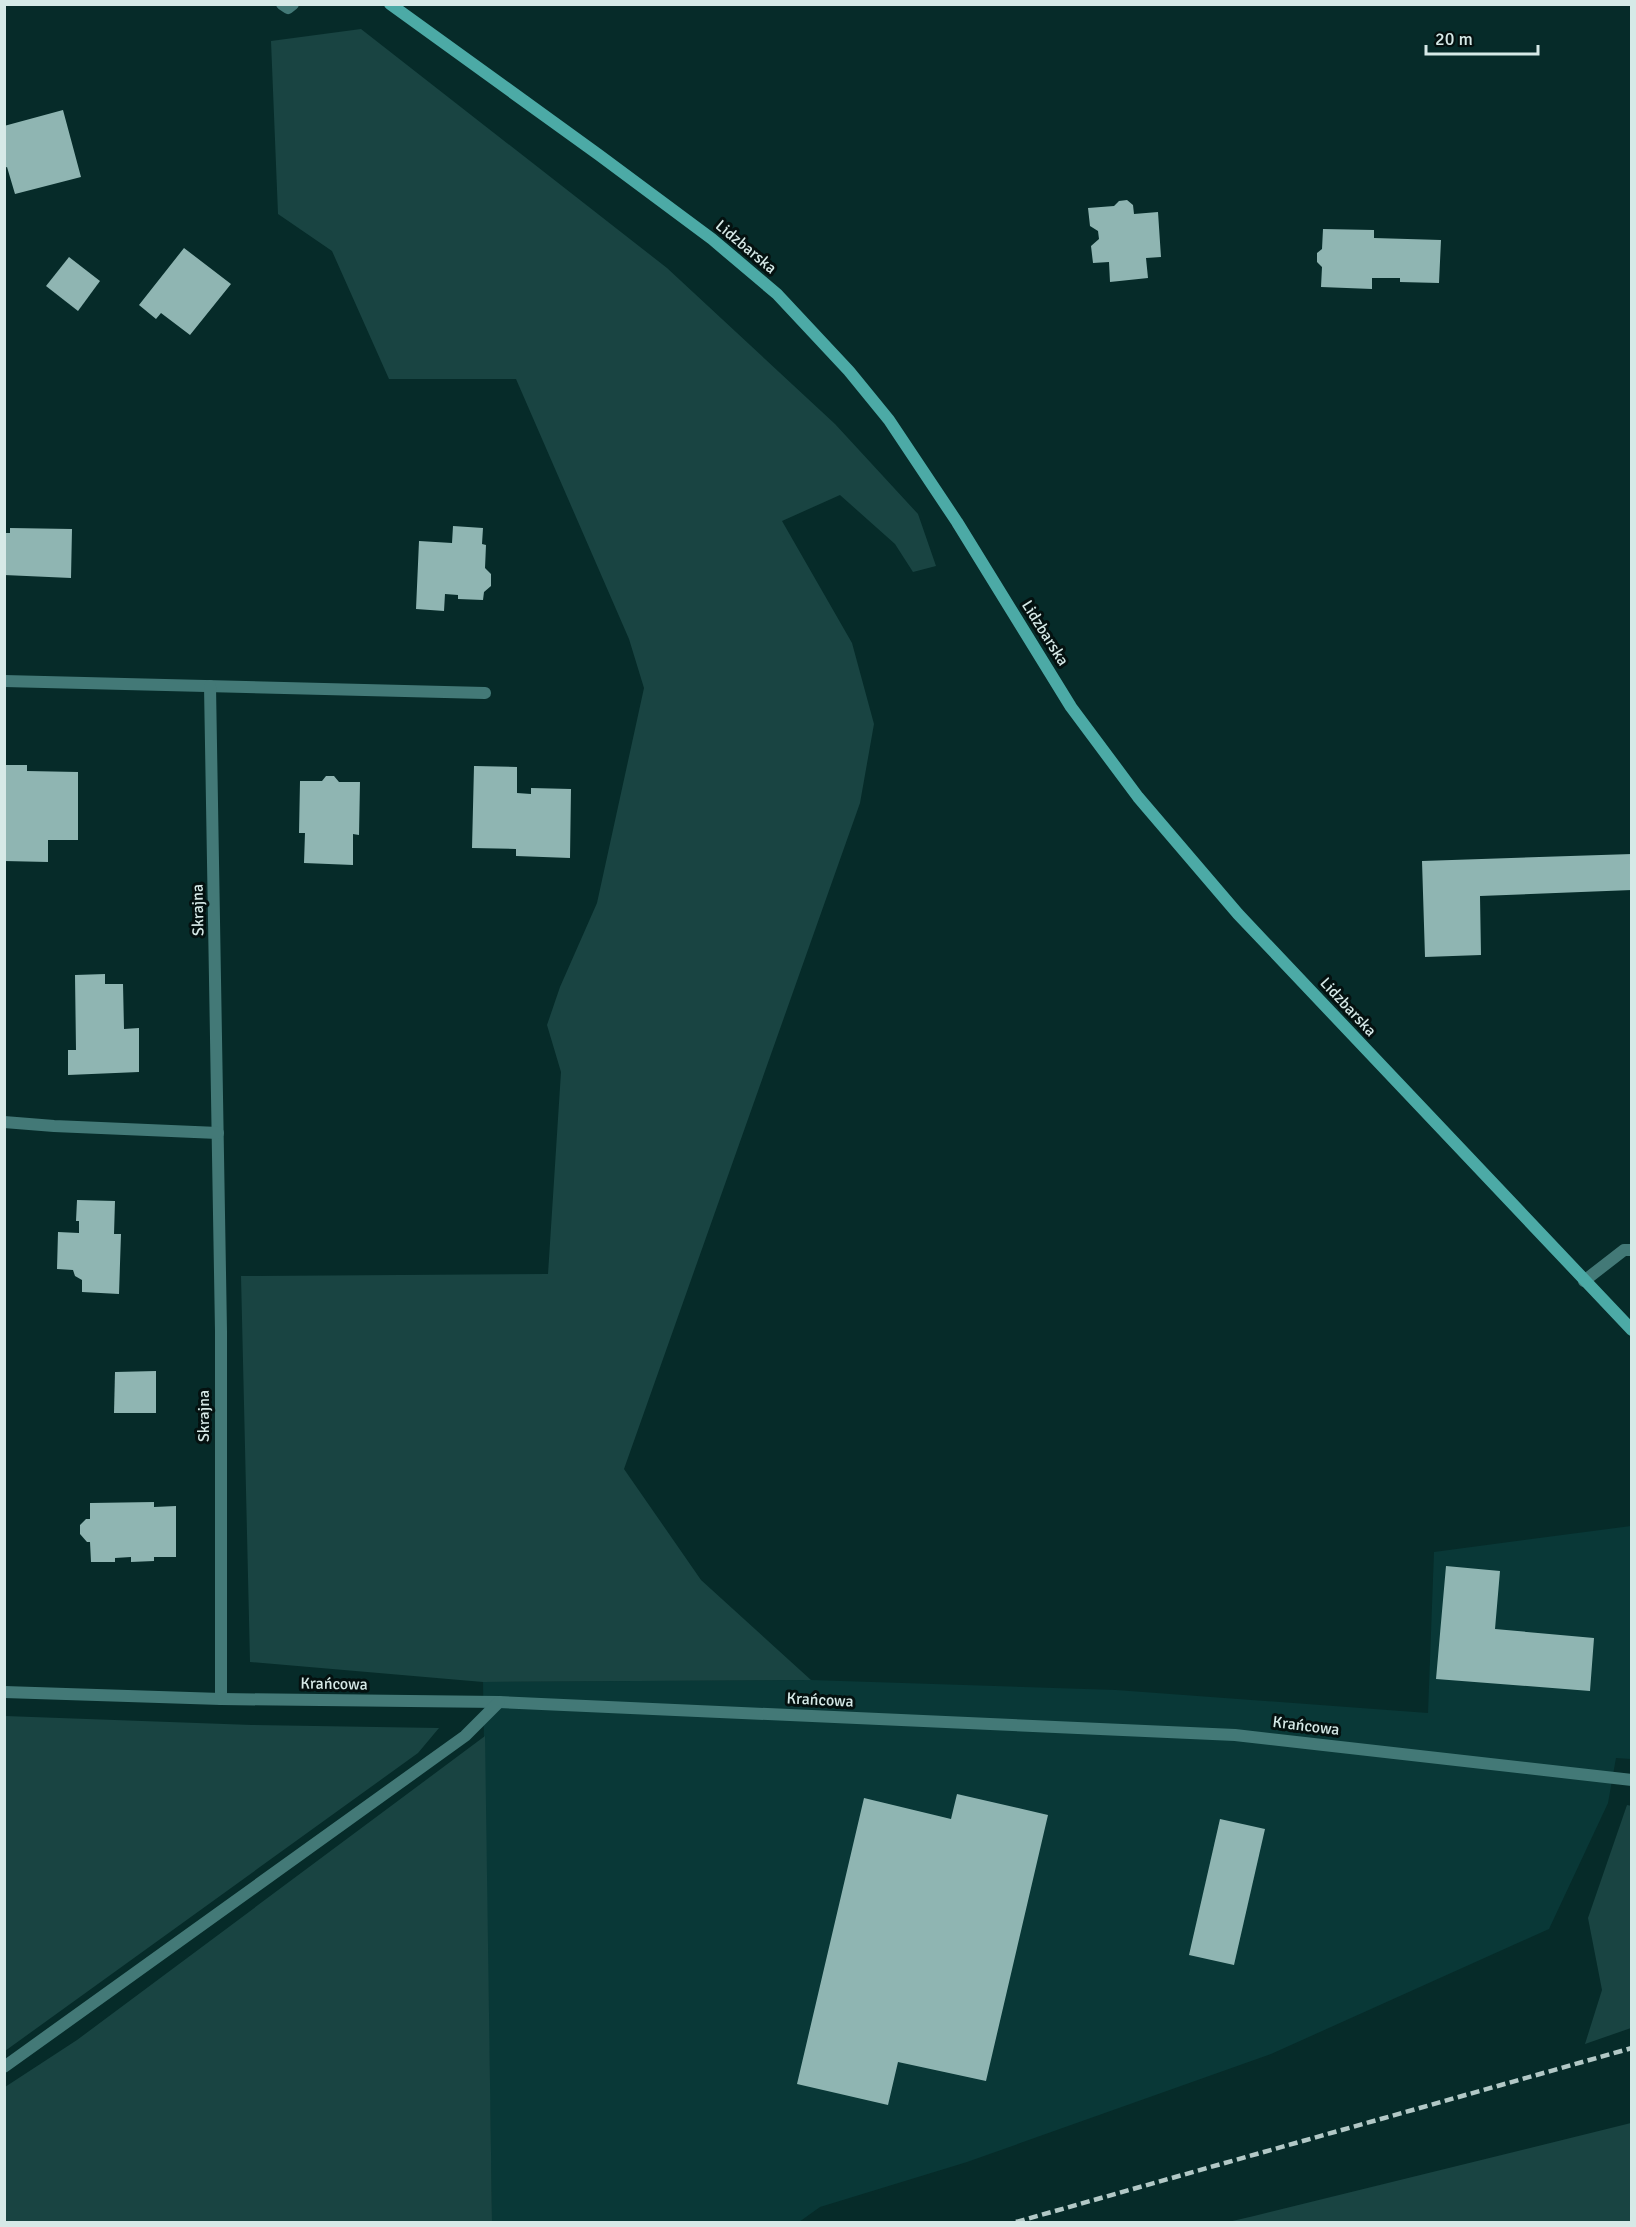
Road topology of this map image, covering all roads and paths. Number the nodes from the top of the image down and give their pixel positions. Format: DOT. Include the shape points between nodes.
graph roads {
  1 [pos="282,4"];
  2 [pos="293,4"];
  3 [pos="390,4"];
  4 [pos="4,681"];
  5 [pos="210,686"];
  6 [pos="485,693"];
  7 [pos="4,1122"];
  8 [pos="218,1133"];
  9 [pos="1632,1250"];
  10 [pos="1584,1281"];
  11 [pos="1632,1330"];
  12 [pos="4,1692"];
  13 [pos="221,1699"];
  14 [pos="499,1702"];
  15 [pos="1632,1780"];
  16 [pos="4,2067"];
  1 -- 2 [label="street" via="288,8"];
  3 -- 10 [label="main road, Lidzbarska" via="712,239 793,311 889,420 1071,706 1138,797 1238,914"];
  4 -- 5 [label="street"];
  5 -- 6 [label="street"];
  5 -- 8 [label="street, Skrajna"];
  7 -- 8 [label="street"];
  8 -- 13 [label="street, Skrajna"];
  9 -- 10 [label="street" via="1624,1251"];
  10 -- 11 [label="main road, Lidzbarska"];
  12 -- 13 [label="street, Krańcowa"];
  13 -- 14 [label="street, Krańcowa"];
  14 -- 15 [label="street, Krańcowa" via="1235,1735"];
  14 -- 16 [label="street" via="465,1736"];
}
